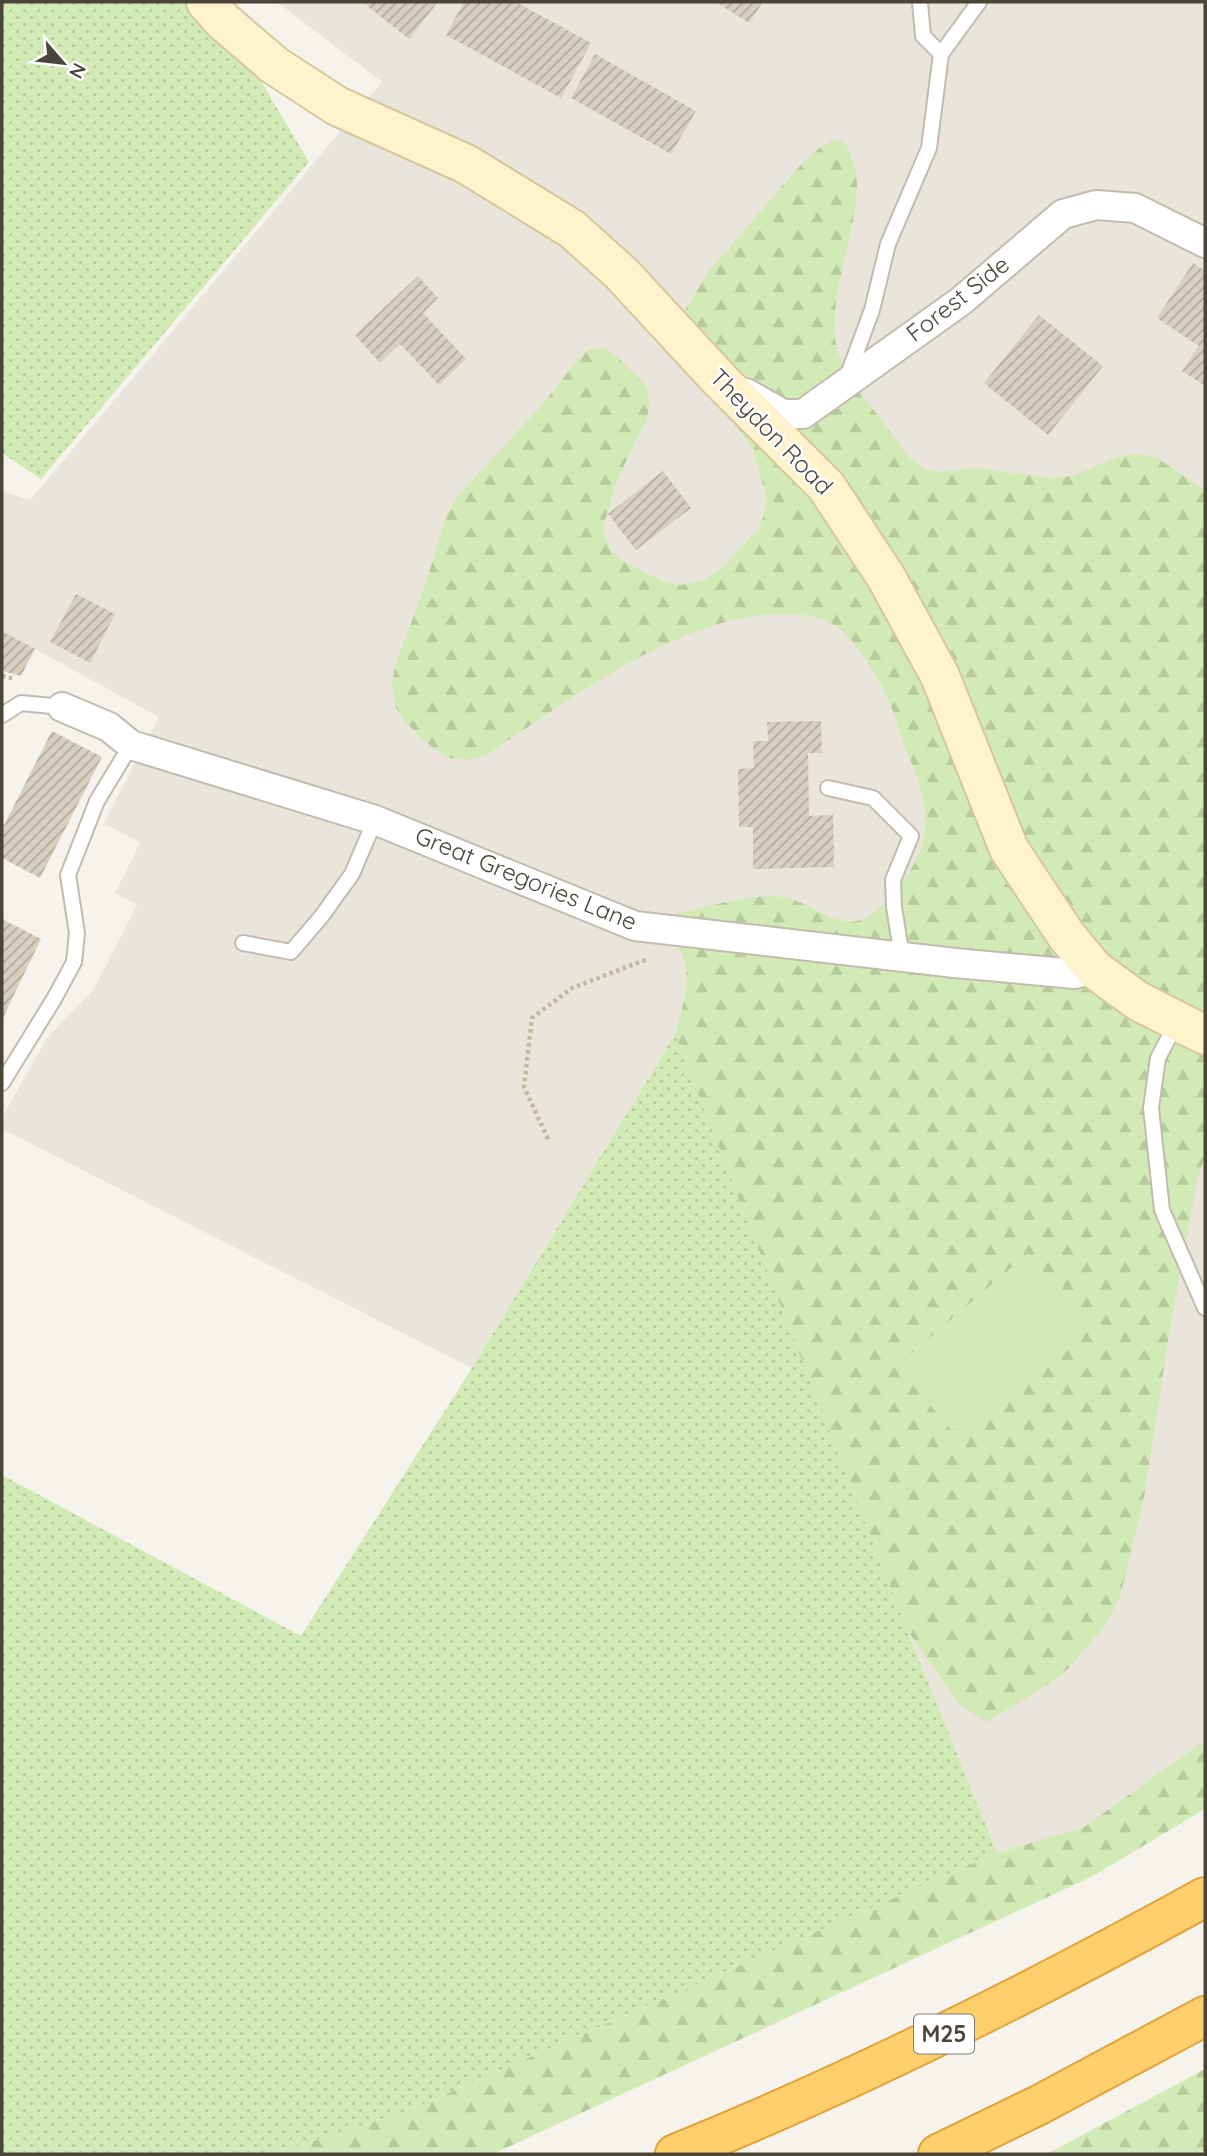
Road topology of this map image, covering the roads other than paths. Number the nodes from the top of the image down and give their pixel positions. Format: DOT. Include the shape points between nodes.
graph roads {
  1 [pos="205,2"];
  2 [pos="920,2"];
  3 [pos="979,2"];
  4 [pos="941,54"];
  5 [pos="1205,243"];
  6 [pos="719,379"];
  7 [pos="844,385"];
  8 [pos="62,707"];
  9 [pos="2,715"];
  10 [pos="131,744"];
  11 [pos="828,788"];
  12 [pos="375,820"];
  13 [pos="243,943"];
  14 [pos="902,957"];
  15 [pos="1094,969"];
  16 [pos="1191,1028"];
  17 [pos="2,1083"];
  18 [pos="1205,1308"];
  19 [pos="1205,1897"];
  20 [pos="1205,2016"];
  21 [pos="675,2154"];
  22 [pos="938,2154"];
  1 -- 6 [label="street, Theydon Road" via="274,65 337,106 466,164 572,229 622,274"];
  2 -- 4 [label="lane" via="923,36"];
  3 -- 4 [label="lane"];
  4 -- 7 [label="lane" via="929,148 888,244 872,310"];
  5 -- 7 [label="street, Forest Side" via="1135,208 1096,205 1063,214 961,300"];
  6 -- 7 [label="street, Forest Side" via="783,414 803,414"];
  6 -- 15 [label="street, Theydon Road" via="826,486 886,577 940,676 1009,849 1066,936"];
  8 -- 9 [label="lane" via="21,703"];
  8 -- 10 [label="street, Great Gregories Lane" via="109,727"];
  10 -- 12 [label="street, Great Gregories Lane"];
  10 -- 17 [label="lane" via="97,801 68,875 77,933 74,962"];
  11 -- 14 [label="lane" via="873,798 911,835 893,880"];
  12 -- 13 [label="lane" via="352,874 291,952"];
  12 -- 14 [label="street, Great Gregories Lane" via="635,926"];
  14 -- 15 [label="street, Great Gregories Lane" via="1075,974"];
  15 -- 16 [label="street, Theydon Road" via="1138,1001"];
  16 -- 18 [label="lane" via="1158,1058 1151,1108 1162,1210"];
  19 -- 21 [label="highway, M25" via="950,2032"];
  20 -- 22 [label="highway"];
}
